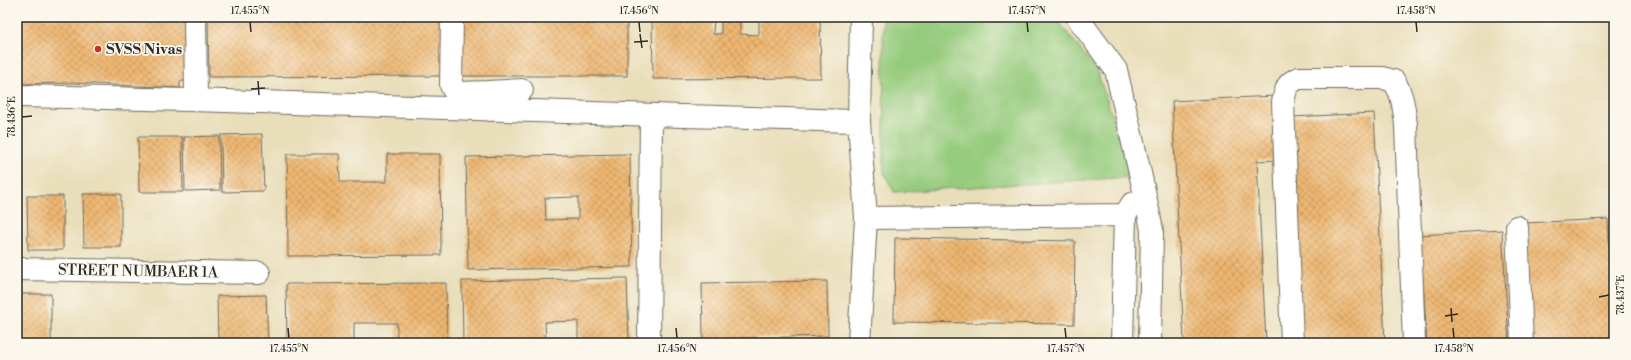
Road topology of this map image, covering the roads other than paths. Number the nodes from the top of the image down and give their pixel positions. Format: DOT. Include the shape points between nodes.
graph roads {
  1 [pos="195,17"];
  2 [pos="452,17"];
  3 [pos="861,17"];
  4 [pos="1077,17"];
  5 [pos="17,96"];
  6 [pos="196,99"];
  7 [pos="502,99"];
  8 [pos="651,116"];
  9 [pos="859,121"];
  10 [pos="1143,186"];
  11 [pos="1125,215"];
  12 [pos="866,218"];
  13 [pos="1517,227"];
  14 [pos="17,269"];
  15 [pos="259,273"];
  16 [pos="649,343"];
  17 [pos="859,343"];
  18 [pos="1122,343"];
  19 [pos="1150,343"];
  20 [pos="1292,343"];
  21 [pos="1414,343"];
  22 [pos="1522,343"];
  1 -- 6 [label="street"];
  2 -- 7 [label="street" via="453,90 458,93"];
  3 -- 9 [label="street"];
  4 -- 10 [label="street" via="1116,70"];
  5 -- 6 [label="street"];
  6 -- 7 [label="street"];
  7 -- 8 [label="street"];
  8 -- 9 [label="street"];
  8 -- 16 [label="street"];
  9 -- 12 [label="street"];
  10 -- 11 [label="street"];
  10 -- 19 [label="street" via="1152,230"];
  11 -- 12 [label="street"];
  11 -- 18 [label="street"];
  12 -- 17 [label="street"];
  13 -- 22 [label="street"];
  14 -- 15 [label="street, STREET NUMBAER 1A"];
  20 -- 21 [label="street" via="1283,102 1290,82 1299,78 1383,78 1394,81 1399,89 1406,125"];
}
